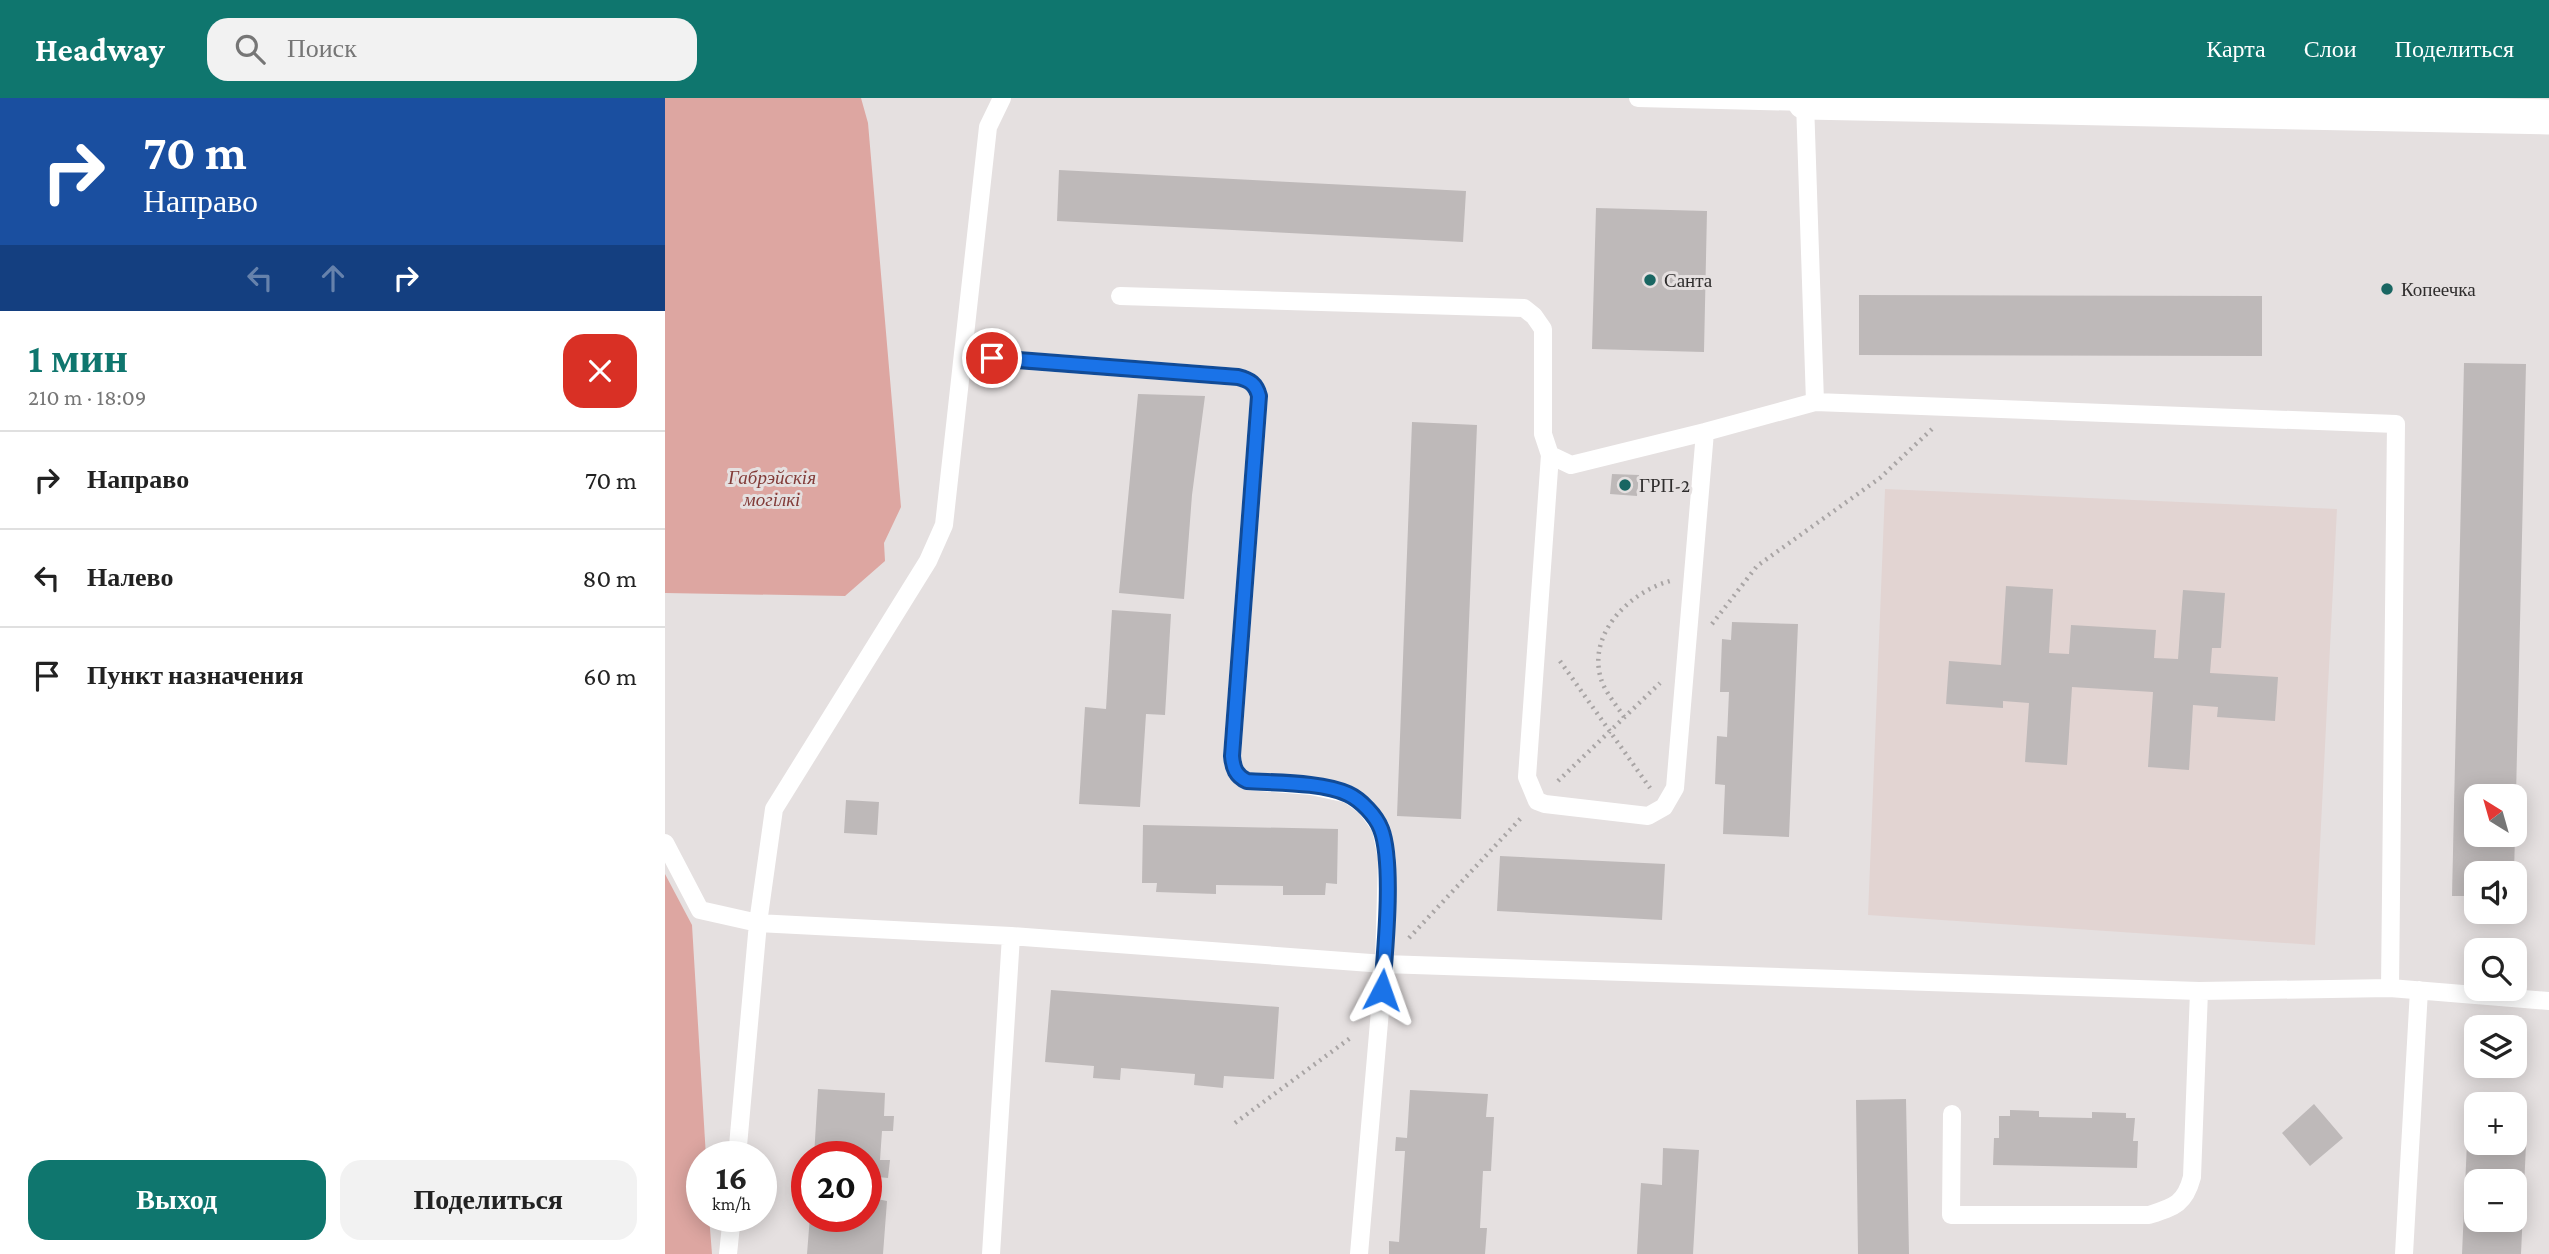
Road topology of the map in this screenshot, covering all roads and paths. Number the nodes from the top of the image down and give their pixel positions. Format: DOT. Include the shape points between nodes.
graph roads {
  1 [pos="1002,98"];
  2 [pos="1638,98"];
  3 [pos="1805,100"];
  4 [pos="2202,104"];
  5 [pos="2549,117"];
  6 [pos="1120,296"];
  7 [pos="964,356"];
  8 [pos="1815,402"];
  9 [pos="1706,432"];
  10 [pos="1550,455"];
  11 [pos="1693,577"];
  12 [pos="1538,628"];
  13 [pos="1624,717"];
  14 [pos="1664,807"];
  15 [pos="665,843"];
  16 [pos="758,923"];
  17 [pos="1011,936"];
  18 [pos="1384,964"];
  19 [pos="2390,988"];
  20 [pos="2419,990"];
  21 [pos="2199,991"];
  22 [pos="2549,1000"];
  23 [pos="1380,1017"];
  24 [pos="1952,1114"];
  25 [pos="1235,1123"];
  26 [pos="738,1141"];
  27 [pos="730,1232"];
  28 [pos="728,1254"];
  29 [pos="991,1254"];
  30 [pos="1359,1254"];
  31 [pos="2404,1254"];
  1 -- 7 [label="lane" via="989,127"];
  2 -- 3 [label="lane"];
  3 -- 4 [label="street"];
  3 -- 8 [label="lane"];
  4 -- 5 [label="street"];
  6 -- 10 [label="lane" via="1524,308 1543,329 1543,434"];
  7 -- 16 [label="lane" via="944,525 927,561 775,809"];
  7 -- 18 [label="lane" via="1238,377 1257,386 1233,767 1239,778 1247,781 1348,794 1366,807 1381,828 1387,859"];
  8 -- 9 [label="lane"];
  8 -- 19 [label="lane" via="2396,424"];
  9 -- 10 [label="lane" via="1571,465"];
  9 -- 11 [label="lane"];
  10 -- 12 [label="lane"];
  11 -- 13 [label="path" via="1666,582 1638,596 1607,627 1599,653 1601,679"];
  11 -- 14 [label="lane" via="1675,788"];
  12 -- 14 [label="path"];
  12 -- 14 [label="lane" via="1527,777 1537,801 1648,816"];
  15 -- 16 [label="lane" via="700,910"];
  16 -- 17 [label="lane"];
  16 -- 26 [label="lane"];
  17 -- 18 [label="lane"];
  17 -- 29 [label="lane"];
  18 -- 21 [label="lane"];
  18 -- 23 [label="lane"];
  19 -- 20 [label="lane"];
  19 -- 21 [label="lane"];
  20 -- 22 [label="lane"];
  20 -- 31 [label="lane"];
  21 -- 24 [label="lane" via="2192,1177 2188,1193 2174,1207 2149,1215 1951,1215"];
  23 -- 25 [label="path"];
  23 -- 30 [label="lane"];
  27 -- 28 [label="lane"];
}
